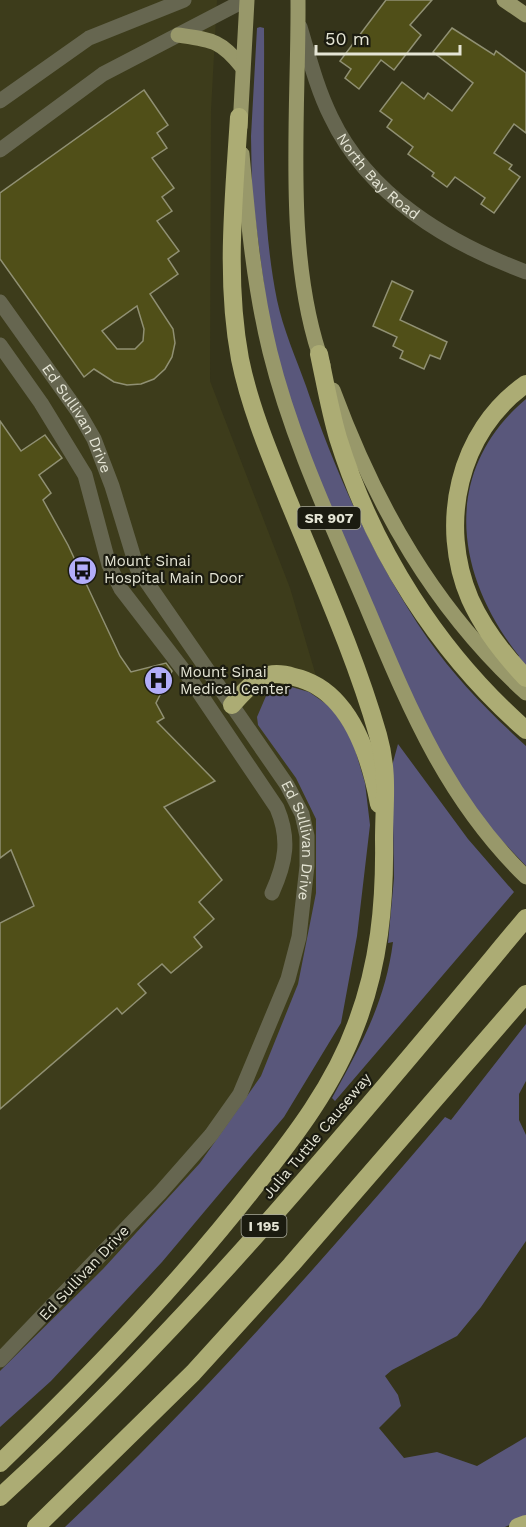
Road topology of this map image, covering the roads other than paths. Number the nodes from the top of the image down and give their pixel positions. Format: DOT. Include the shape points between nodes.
graph roads {
  1 [pos="184,0"];
  2 [pos="246,0"];
  3 [pos="298,0"];
  4 [pos="309,0"];
  5 [pos="504,0"];
  6 [pos="526,15"];
  7 [pos="298,21"];
  8 [pos="178,35"];
  9 [pos="242,67"];
  10 [pos="0,101"];
  11 [pos="239,117"];
  12 [pos="0,150"];
  13 [pos="526,272"];
  14 [pos="0,302"];
  15 [pos="0,345"];
  16 [pos="319,354"];
  17 [pos="526,384"];
  18 [pos="526,678"];
  19 [pos="526,693"];
  20 [pos="232,705"];
  21 [pos="526,730"];
  22 [pos="384,832"];
  23 [pos="526,877"];
  24 [pos="272,893"];
  25 [pos="526,918"];
  26 [pos="526,994"];
  27 [pos="0,1360"];
  28 [pos="0,1462"];
  29 [pos="0,1497"];
  30 [pos="526,1524"];
  31 [pos="36,1527"];
  32 [pos="518,1527"];
  1 -- 10 [label="street" via="88,38"];
  2 -- 8 [label="street"];
  2 -- 9 [label="main road, SR 907"];
  3 -- 7 [label="main road, SR 907"];
  4 -- 7 [label="main road"];
  5 -- 6 [label="main road"];
  7 -- 13 [label="street, North Bay Road" via="330,117 364,168 422,219"];
  7 -- 16 [label="main road, SR 907" via="298,205 306,293"];
  8 -- 9 [label="main road" via="218,42"];
  8 -- 12 [label="street" via="103,74"];
  9 -- 11 [label="main road, SR 907"];
  11 -- 22 [label="highway" via="232,286 241,361 260,429 378,737 387,786"];
  11 -- 23 [label="main road, SR 907" via="249,234 261,312 281,393 307,466 428,747 484,832"];
  14 -- 20 [label="street, Ed Sullivan Drive" via="94,439 137,568"];
  15 -- 24 [label="street, Ed Sullivan Drive" via="85,475 109,565 121,589 188,676 277,808 285,829 286,851"];
  16 -- 19 [label="main road, SR 907" via="376,494 409,554 456,620"];
  16 -- 21 [label="highway" via="341,447 362,503 393,565 454,655"];
  17 -- 18 [label="highway" via="499,407 473,445 459,488 455,536 470,600"];
  20 -- 22 [label="highway" via="254,684 272,674 301,678 328,693 348,717 370,766"];
  20 -- 27 [label="street, Ed Sullivan Drive" via="287,785 304,823 306,876 299,937 288,979 247,1079 226,1116 99,1258"];
  22 -- 28 [label="highway" via="381,929 375,962 356,1027 329,1083 285,1148 174,1284"];
  25 -- 29 [label="highway, Julia Tuttle Causeway / I 195" via="184,1316 87,1416"];
  26 -- 31 [label="highway, I 195" via="214,1350"];
  30 -- 32 [label="highway"];
}
